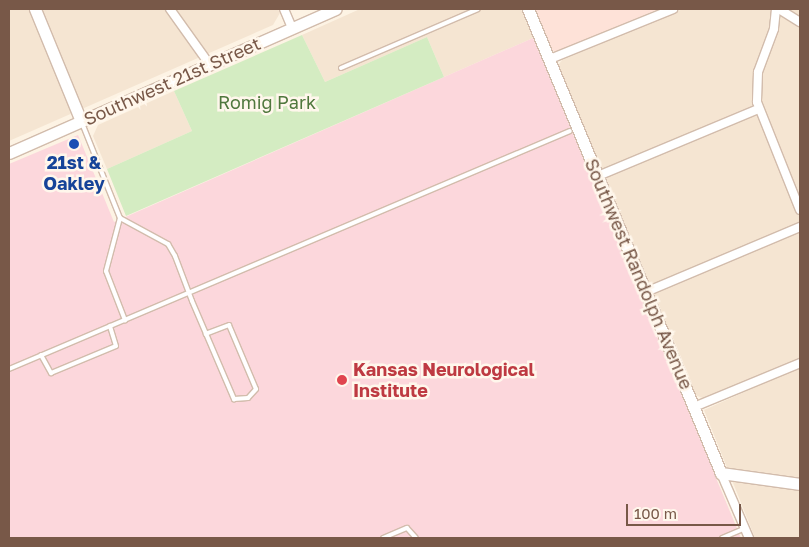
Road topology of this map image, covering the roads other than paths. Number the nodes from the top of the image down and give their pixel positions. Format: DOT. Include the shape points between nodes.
graph roads {
  1 [pos="35,9"];
  2 [pos="170,9"];
  3 [pos="284,9"];
  4 [pos="336,9"];
  5 [pos="478,9"];
  6 [pos="528,9"];
  7 [pos="673,9"];
  8 [pos="777,9"];
  9 [pos="800,22"];
  10 [pos="292,28"];
  11 [pos="550,59"];
  12 [pos="210,64"];
  13 [pos="341,68"];
  14 [pos="758,109"];
  15 [pos="81,121"];
  16 [pos="570,131"];
  17 [pos="9,153"];
  18 [pos="598,176"];
  19 [pos="800,210"];
  20 [pos="120,218"];
  21 [pos="800,227"];
  22 [pos="190,292"];
  23 [pos="646,292"];
  24 [pos="125,320"];
  25 [pos="110,326"];
  26 [pos="206,334"];
  27 [pos="41,355"];
  28 [pos="800,363"];
  29 [pos="9,369"];
  30 [pos="694,407"];
  31 [pos="721,473"];
  32 [pos="800,484"];
  33 [pos="745,528"];
  34 [pos="383,538"];
  35 [pos="416,538"];
  36 [pos="722,538"];
  37 [pos="749,538"];
  1 -- 15 [label="street"];
  2 -- 12 [label="street"];
  3 -- 10 [label="street"];
  4 -- 10 [label="street, Southwest 21st Street"];
  5 -- 13 [label="lane"];
  6 -- 11 [label="street, Southwest Randolph Avenue"];
  7 -- 11 [label="street"];
  8 -- 9 [label="street"];
  8 -- 14 [label="street" via="774,29 758,72"];
  10 -- 12 [label="street, Southwest 21st Street"];
  11 -- 18 [label="street, Southwest Randolph Avenue"];
  12 -- 15 [label="street, Southwest 21st Street"];
  14 -- 18 [label="street"];
  14 -- 19 [label="street"];
  15 -- 17 [label="street, Southwest 21st Street"];
  15 -- 20 [label="lane"];
  16 -- 22 [label="lane"];
  18 -- 23 [label="street, Southwest Randolph Avenue"];
  20 -- 22 [label="lane" via="168,244"];
  20 -- 24 [label="lane" via="106,271"];
  21 -- 23 [label="street"];
  22 -- 24 [label="lane"];
  22 -- 26 [label="lane"];
  23 -- 30 [label="street, Southwest Randolph Avenue"];
  24 -- 25 [label="lane"];
  25 -- 27 [label="lane"];
  25 -- 27 [label="lane" via="117,344 51,373"];
  26 -- 26 [label="lane" via="234,399 248,398 256,389 229,325"];
  27 -- 29 [label="lane"];
  28 -- 30 [label="street"];
  30 -- 31 [label="street, Southwest Randolph Avenue"];
  31 -- 32 [label="street"];
  31 -- 33 [label="street, Southwest Randolph Avenue"];
  33 -- 36 [label="lane"];
  33 -- 37 [label="street, Southwest Randolph Avenue"];
  34 -- 35 [label="lane" via="407,528"];
}
